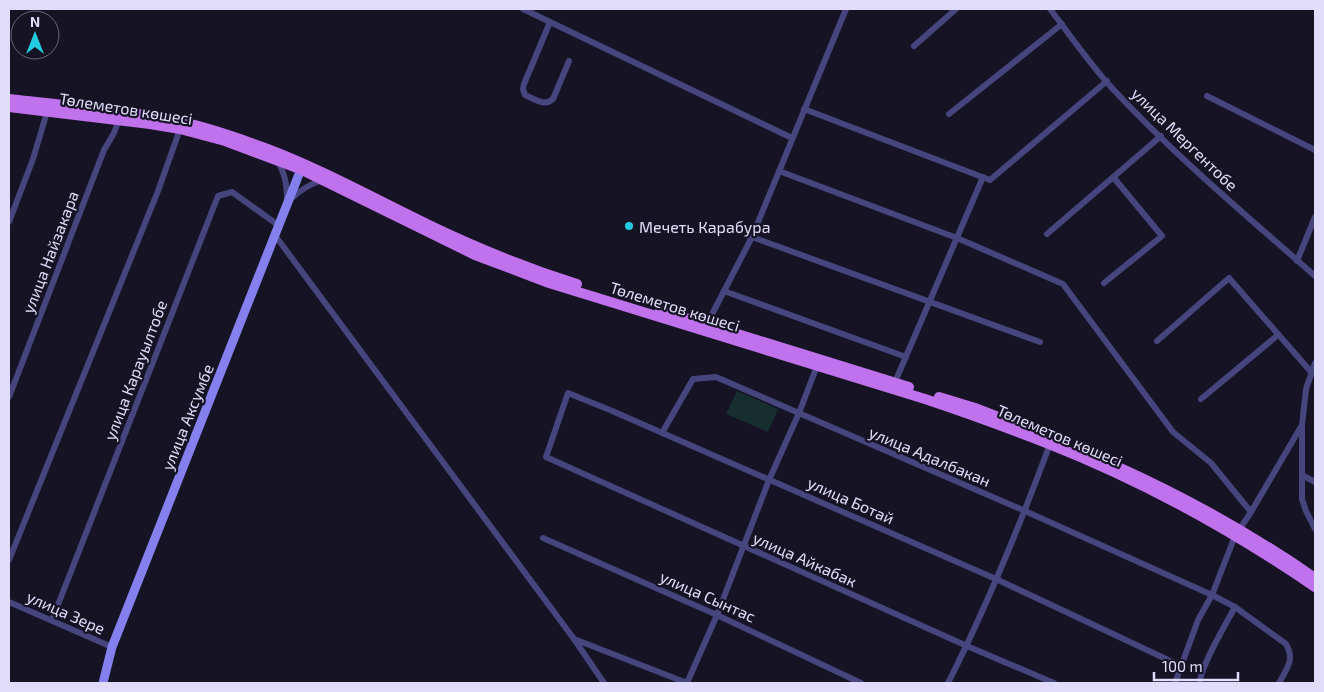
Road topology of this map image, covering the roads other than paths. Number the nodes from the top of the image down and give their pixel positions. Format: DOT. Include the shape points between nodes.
graph roads {
  1 [pos="523,9"];
  2 [pos="846,9"];
  3 [pos="956,9"];
  4 [pos="1050,9"];
  5 [pos="550,22"];
  6 [pos="1062,24"];
  7 [pos="914,46"];
  8 [pos="568,61"];
  9 [pos="1106,81"];
  10 [pos="1207,96"];
  11 [pos="9,99"];
  12 [pos="9,107"];
  13 [pos="804,110"];
  14 [pos="47,112"];
  15 [pos="949,114"];
  16 [pos="120,119"];
  17 [pos="180,129"];
  18 [pos="1161,136"];
  19 [pos="792,138"];
  20 [pos="1315,150"];
  21 [pos="277,160"];
  22 [pos="302,166"];
  23 [pos="779,171"];
  24 [pos="983,177"];
  25 [pos="1114,178"];
  26 [pos="323,180"];
  27 [pos="287,204"];
  28 [pos="1315,217"];
  29 [pos="9,222"];
  30 [pos="276,230"];
  31 [pos="1047,234"];
  32 [pos="752,237"];
  33 [pos="957,238"];
  34 [pos="1297,261"];
  35 [pos="1315,276"];
  36 [pos="1104,283"];
  37 [pos="724,291"];
  38 [pos="929,302"];
  39 [pos="707,324"];
  40 [pos="1278,335"];
  41 [pos="1157,341"];
  42 [pos="1040,342"];
  43 [pos="906,357"];
  44 [pos="1315,363"];
  45 [pos="817,366"];
  46 [pos="1312,373"];
  47 [pos="863,376"];
  48 [pos="895,382"];
  49 [pos="9,397"];
  50 [pos="1201,399"];
  51 [pos="798,413"];
  52 [pos="1302,425"];
  53 [pos="662,432"];
  54 [pos="1050,444"];
  55 [pos="546,457"];
  56 [pos="1302,475"];
  57 [pos="769,480"];
  58 [pos="1315,482"];
  59 [pos="1025,512"];
  60 [pos="1251,512"];
  61 [pos="1315,529"];
  62 [pos="1237,533"];
  63 [pos="543,538"];
  64 [pos="745,547"];
  65 [pos="9,560"];
  66 [pos="1315,578"];
  67 [pos="996,579"];
  68 [pos="1315,587"];
  69 [pos="1212,595"];
  70 [pos="9,602"];
  71 [pos="1235,607"];
  72 [pos="717,615"];
  73 [pos="52,620"];
  74 [pos="574,639"];
  75 [pos="967,646"];
  76 [pos="112,647"];
  77 [pos="1182,666"];
  78 [pos="103,683"];
  79 [pos="604,683"];
  80 [pos="687,683"];
  81 [pos="861,683"];
  82 [pos="948,683"];
  83 [pos="1054,683"];
  84 [pos="1174,683"];
  85 [pos="1200,683"];
  86 [pos="1279,683"];
  1 -- 5 [label="street"];
  2 -- 13 [label="street"];
  3 -- 7 [label="street"];
  4 -- 6 [label="street, улица Мергентобе"];
  5 -- 8 [label="street" via="524,84 525,94 549,103"];
  5 -- 19 [label="street"];
  6 -- 9 [label="street, улица Мергентобе"];
  6 -- 15 [label="street"];
  9 -- 18 [label="street, улица Мергентобе"];
  9 -- 24 [label="street" via="990,180"];
  10 -- 20 [label="street"];
  11 -- 22 [label="main road, Төлеметов көшесі" via="183,122 227,135"];
  12 -- 14 [label="main road, Төлеметов көшесі"];
  13 -- 19 [label="street"];
  13 -- 24 [label="street"];
  14 -- 16 [label="main road, Төлеметов көшесі"];
  14 -- 29 [label="street"];
  16 -- 17 [label="main road, Төлеметов көшесі"];
  16 -- 49 [label="street, улица Найзакара" via="104,150"];
  17 -- 21 [label="main road, Төлеметов көшесі"];
  17 -- 65 [label="street"];
  18 -- 25 [label="street"];
  18 -- 34 [label="street, улица Мергентобе"];
  19 -- 23 [label="street"];
  21 -- 22 [label="main road, Төлеметов көшесі"];
  21 -- 27 [label="street" via="287,181"];
  22 -- 26 [label="main road, Төлеметов көшесі"];
  22 -- 27 [label="main road, улица Аксумбе"];
  22 -- 39 [label="main road, Төлеметов көшесі" via="507,259 551,276"];
  23 -- 32 [label="street"];
  23 -- 33 [label="street"];
  24 -- 33 [label="street"];
  25 -- 31 [label="street"];
  25 -- 36 [label="street" via="1162,236"];
  26 -- 27 [label="street" via="303,188"];
  26 -- 45 [label="main road, Төлеметов көшесі" via="475,255 549,283"];
  27 -- 30 [label="main road, улица Аксумбе"];
  28 -- 34 [label="street"];
  30 -- 73 [label="street, улица Карауылтобе" via="232,192 218,196"];
  30 -- 74 [label="street"];
  30 -- 76 [label="main road, улица Аксумбе"];
  32 -- 37 [label="street"];
  32 -- 38 [label="street"];
  33 -- 38 [label="street"];
  33 -- 60 [label="street" via="1063,284 1173,432 1211,462"];
  34 -- 35 [label="street, улица Мергентобе"];
  37 -- 39 [label="street"];
  37 -- 43 [label="street"];
  38 -- 42 [label="street"];
  38 -- 43 [label="street"];
  39 -- 47 [label="main road, Төлеметов көшесі"];
  40 -- 41 [label="street" via="1229,278"];
  40 -- 46 [label="street"];
  40 -- 50 [label="street"];
  43 -- 48 [label="street"];
  44 -- 46 [label="street"];
  45 -- 47 [label="main road, Төлеметов көшесі"];
  45 -- 51 [label="street"];
  46 -- 52 [label="street" via="1306,389"];
  47 -- 48 [label="main road, Төлеметов көшесі"];
  47 -- 54 [label="main road, Төлеметов көшесі"];
  48 -- 62 [label="main road, Төлеметов көшесі" via="975,408 1054,439 1183,498"];
  51 -- 53 [label="street, улица Адалбакан" via="716,376 692,379"];
  51 -- 57 [label="street"];
  51 -- 59 [label="street, улица Адалбакан"];
  52 -- 56 [label="street"];
  52 -- 60 [label="street"];
  53 -- 55 [label="street, улица Ботай" via="568,393"];
  53 -- 57 [label="street, улица Ботай"];
  54 -- 59 [label="street"];
  54 -- 62 [label="main road, Төлеметов көшесі"];
  55 -- 64 [label="street, улица Айкабак"];
  56 -- 58 [label="street"];
  56 -- 61 [label="street" via="1302,499"];
  57 -- 64 [label="street"];
  57 -- 67 [label="street, улица Ботай"];
  59 -- 67 [label="street"];
  59 -- 69 [label="street, улица Адалбакан"];
  60 -- 62 [label="street"];
  62 -- 66 [label="main road, Төлеметов көшесі"];
  62 -- 68 [label="main road, Төлеметов көшесі"];
  62 -- 69 [label="street"];
  63 -- 72 [label="street, улица Сынтас"];
  64 -- 72 [label="street"];
  64 -- 75 [label="street, улица Айкабак"];
  67 -- 75 [label="street"];
  67 -- 77 [label="street, улица Ботай"];
  69 -- 71 [label="street, улица Адалбакан"];
  69 -- 77 [label="street" via="1198,620"];
  70 -- 73 [label="street, улица Зере"];
  71 -- 85 [label="street" via="1205,666"];
  71 -- 86 [label="street, улица Адалбакан" via="1286,644 1291,652 1290,664"];
  72 -- 80 [label="street"];
  72 -- 81 [label="street, улица Сынтас"];
  73 -- 76 [label="street, улица Зере"];
  74 -- 79 [label="street"];
  74 -- 80 [label="street"];
  75 -- 82 [label="street"];
  75 -- 83 [label="street, улица Айкабак"];
  76 -- 78 [label="main road, улица Аксумбе"];
  77 -- 84 [label="street"];
}
